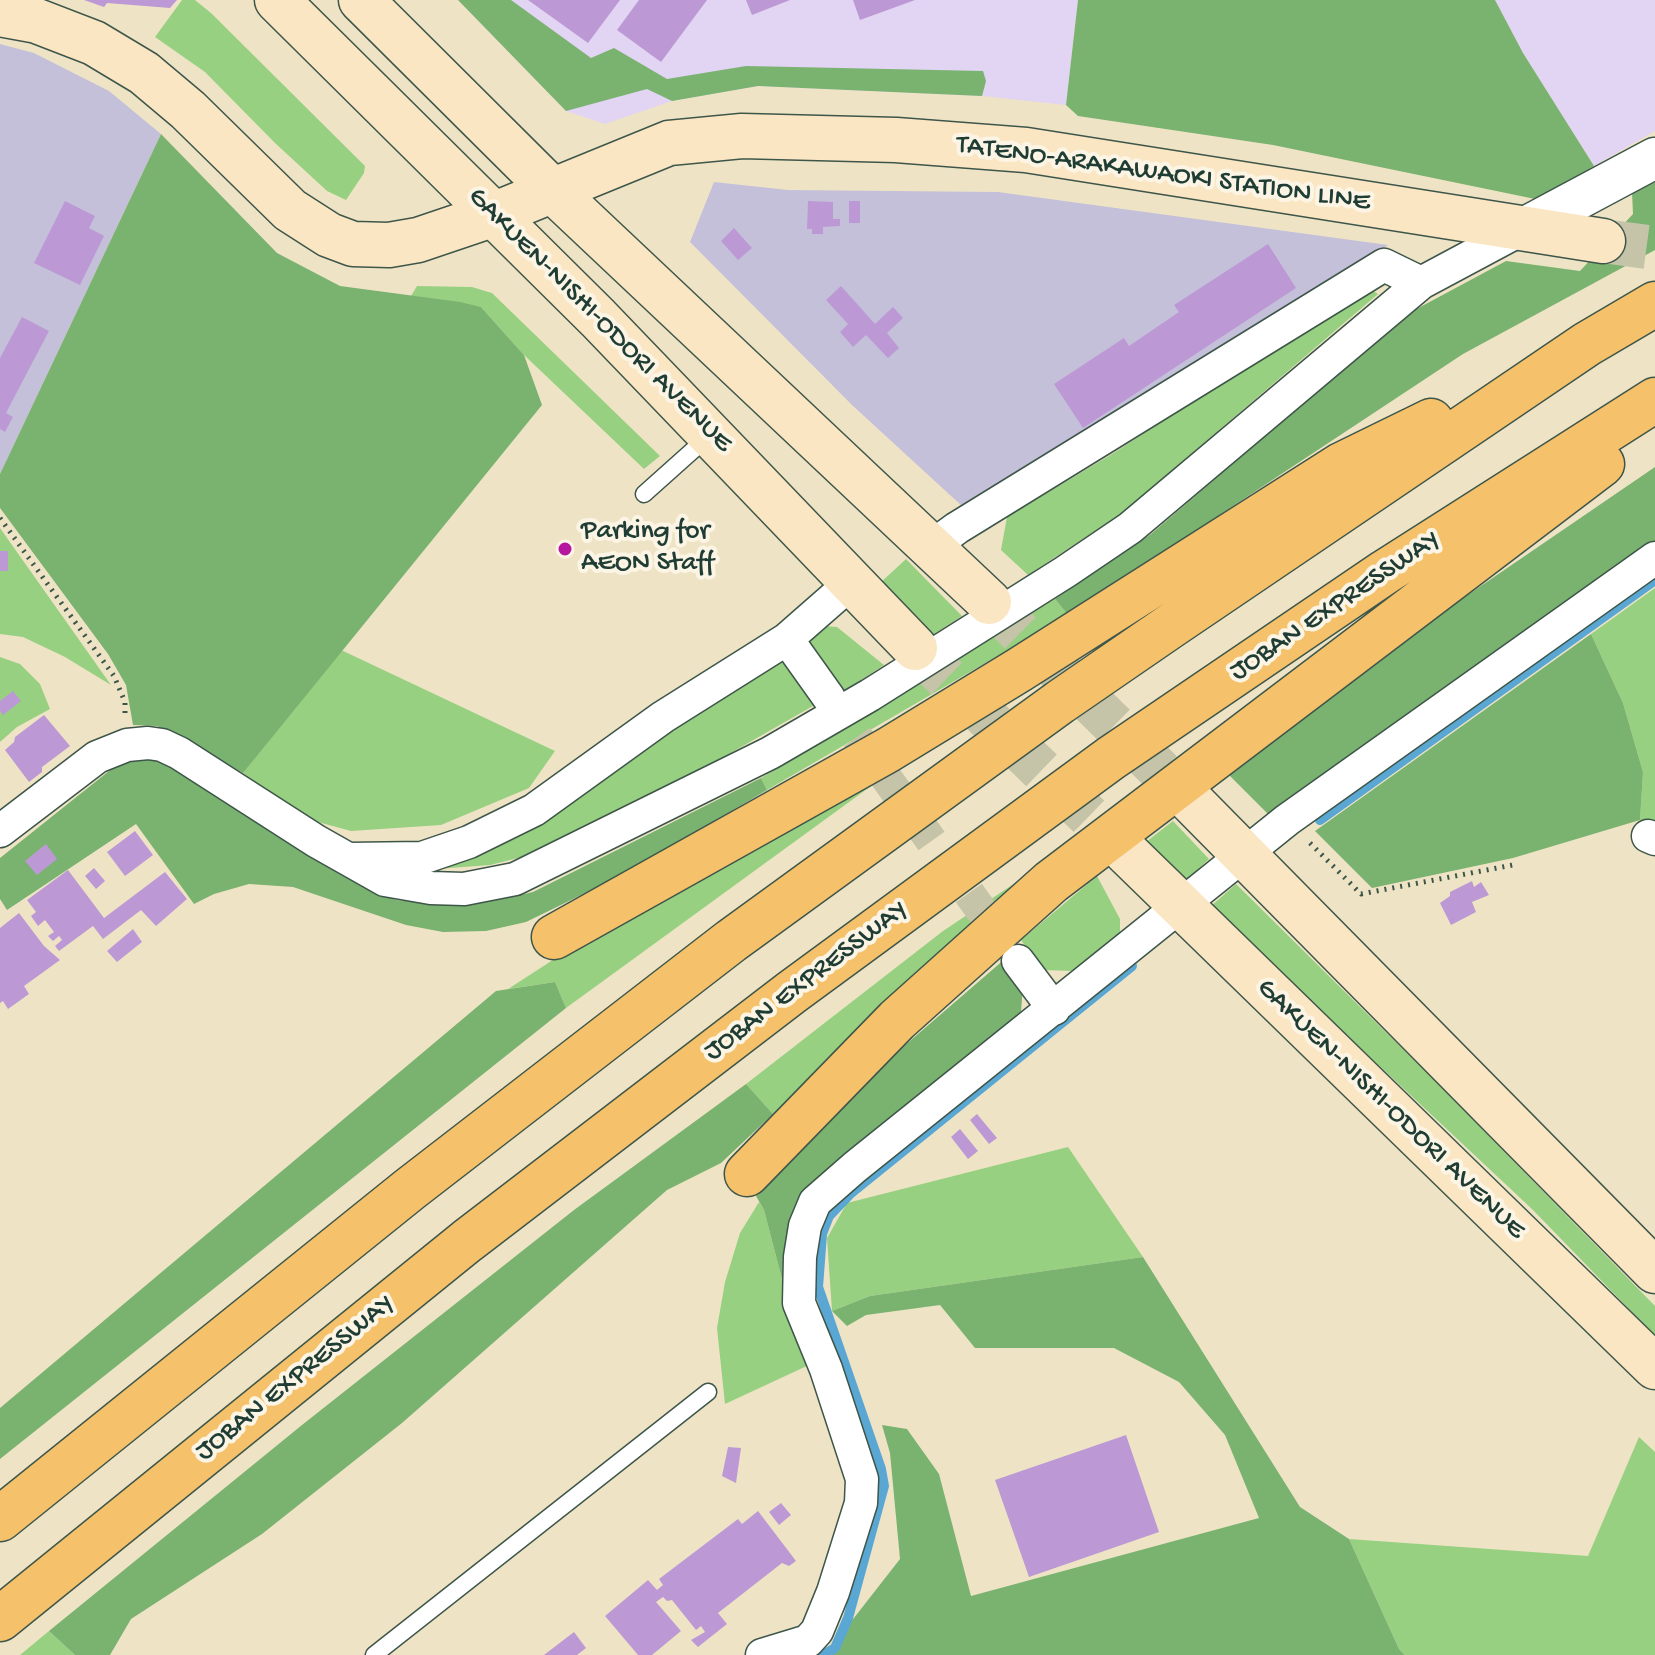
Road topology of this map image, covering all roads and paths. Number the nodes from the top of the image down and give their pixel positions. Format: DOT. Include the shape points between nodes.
graph roads {
  1 [pos="277,0"];
  2 [pos="361,0"];
  3 [pos="0,14"];
  4 [pos="1655,158"];
  5 [pos="552,190"];
  6 [pos="495,214"];
  7 [pos="1522,229"];
  8 [pos="1603,241"];
  9 [pos="1421,283"];
  10 [pos="1655,304"];
  11 [pos="1587,344"];
  12 [pos="1655,400"];
  13 [pos="1655,425"];
  14 [pos="711,434"];
  15 [pos="644,494"];
  16 [pos="0,518"];
  17 [pos="931,547"];
  18 [pos="1655,558"];
  19 [pos="852,582"];
  20 [pos="989,602"];
  21 [pos="787,639"];
  22 [pos="915,648"];
  23 [pos="829,698"];
  24 [pos="127,745"];
  25 [pos="1191,801"];
  26 [pos="1287,820"];
  27 [pos="0,831"];
  28 [pos="1126,852"];
  29 [pos="1245,855"];
  30 [pos="346,859"];
  31 [pos="1513,865"];
  32 [pos="1181,907"];
  33 [pos="554,937"];
  34 [pos="1018,961"];
  35 [pos="1054,1009"];
  36 [pos="747,1174"];
  37 [pos="1655,1271"];
  38 [pos="1655,1367"];
  39 [pos="708,1392"];
  40 [pos="0,1519"];
  41 [pos="0,1619"];
  42 [pos="374,1655"];
  43 [pos="762,1655"];
  1 -- 6 [label="main road, GAKUEN-NISHI-ODORI AVENUE"];
  2 -- 5 [label="main road"];
  3 -- 6 [label="main road, TATENO-ARAKAWAOKI STATION LINE" via="37,21 94,43 144,73 290,210 329,235 353,244 389,245"];
  4 -- 7 [label="street"];
  5 -- 6 [label="main road, TATENO-ARAKAWAOKI STATION LINE"];
  5 -- 7 [label="main road, TATENO-ARAKAWAOKI STATION LINE" via="669,143 742,136 896,140 1026,150"];
  5 -- 17 [label="main road"];
  6 -- 14 [label="main road, GAKUEN-NISHI-ODORI AVENUE"];
  7 -- 8 [label="main road, TATENO-ARAKAWAOKI STATION LINE"];
  7 -- 9 [label="street"];
  9 -- 17 [label="street" via="1384,265"];
  9 -- 30 [label="street" via="1130,528 770,753 515,879 464,889 431,888 385,880"];
  10 -- 11 [label="highway"];
  11 -- 33 [label="highway" via="1341,465 888,750"];
  11 -- 40 [label="highway" via="1060,702 731,941 410,1189"];
  12 -- 41 [label="highway, JOBAN EXPRESSWAY" via="1385,572 1137,741 817,973 467,1241"];
  13 -- 36 [label="highway" via="1051,882 897,1020"];
  14 -- 15 [label="lane"];
  14 -- 19 [label="main road, GAKUEN-NISHI-ODORI AVENUE"];
  16 -- 24 [label="path" via="114,676 125,702"];
  17 -- 20 [label="main road"];
  18 -- 26 [label="street"];
  19 -- 21 [label="street"];
  19 -- 22 [label="main road, GAKUEN-NISHI-ODORI AVENUE"];
  21 -- 23 [label="street"];
  21 -- 30 [label="street" via="663,717 534,810 422,858"];
  24 -- 27 [label="street" via="97,757"];
  24 -- 30 [label="street" via="162,745 179,753"];
  25 -- 29 [label="main road"];
  26 -- 29 [label="street"];
  26 -- 31 [label="path" via="1361,894"];
  28 -- 32 [label="main road, GAKUEN-NISHI-ODORI AVENUE"];
  29 -- 32 [label="street"];
  29 -- 37 [label="main road"];
  32 -- 35 [label="street"];
  32 -- 38 [label="main road, GAKUEN-NISHI-ODORI AVENUE"];
  34 -- 35 [label="street"];
  35 -- 43 [label="street" via="815,1202 802,1242 799,1303 862,1479 861,1503 817,1631 808,1641"];
  39 -- 42 [label="lane"];
}
